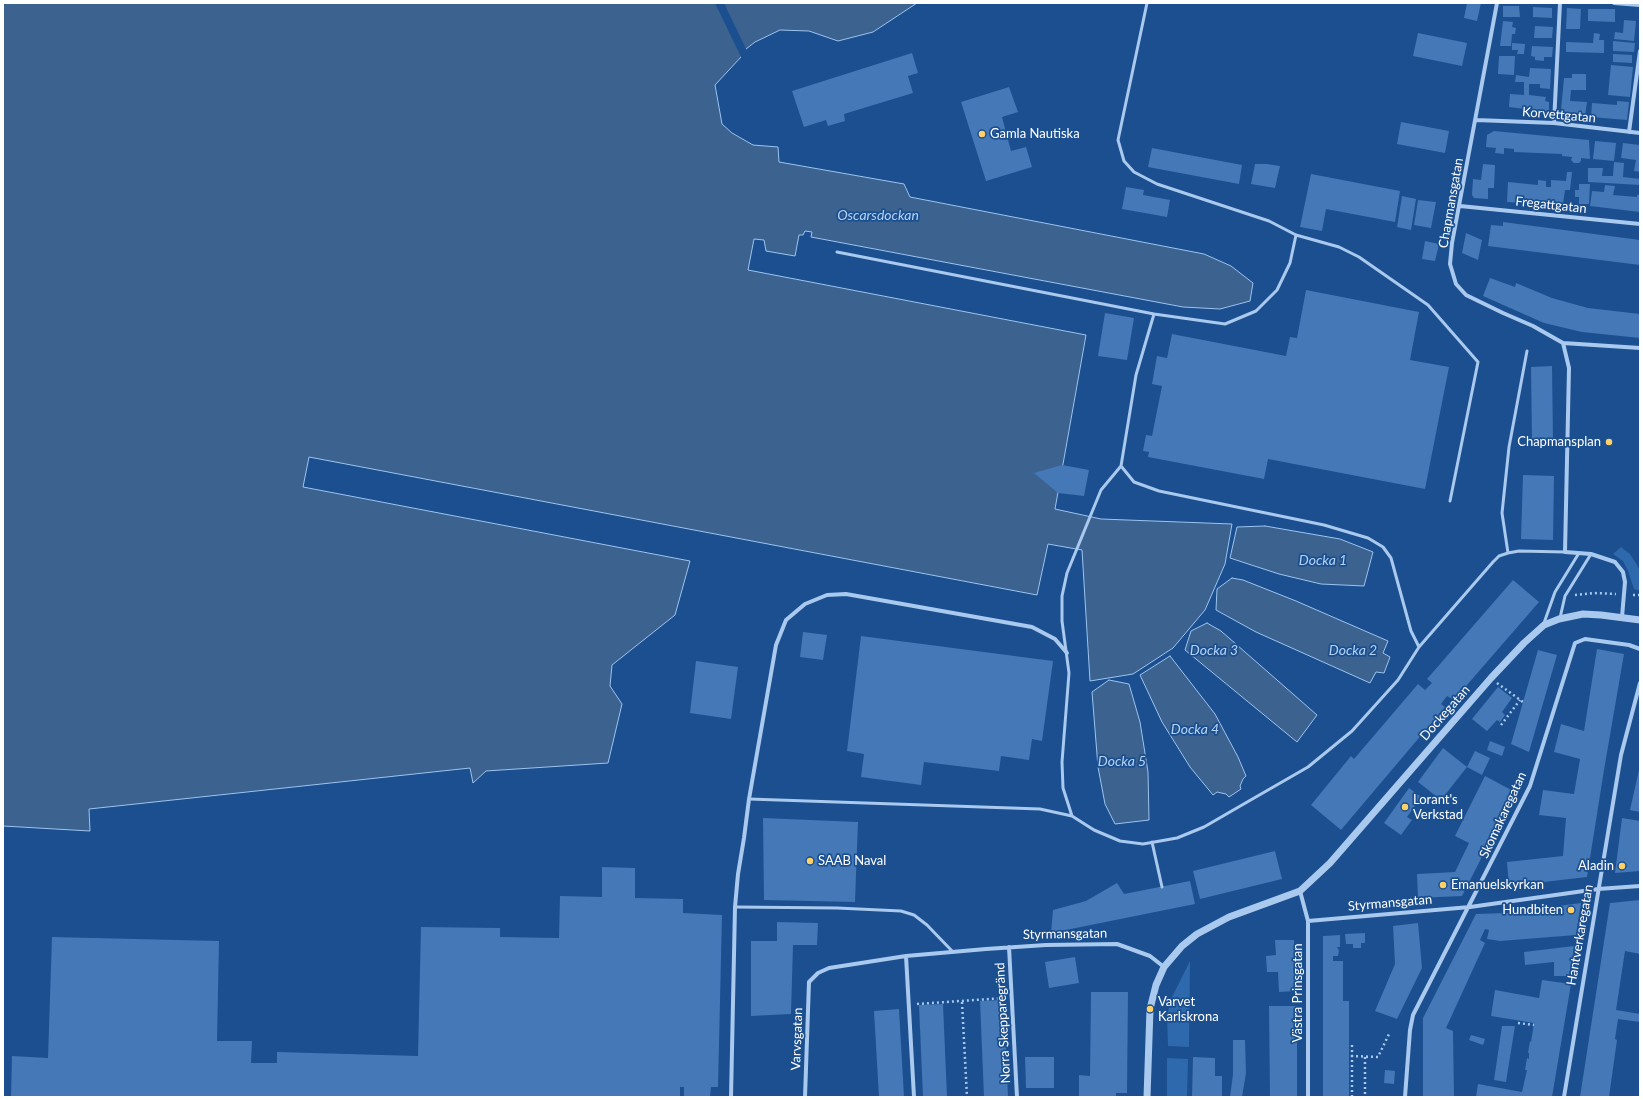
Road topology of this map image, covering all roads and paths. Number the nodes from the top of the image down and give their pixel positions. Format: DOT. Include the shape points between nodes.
graph roads {
  1 [pos="1147,3"];
  2 [pos="1497,3"];
  3 [pos="1560,3"];
  4 [pos="1614,3"];
  5 [pos="1640,5"];
  6 [pos="1640,51"];
  7 [pos="1476,120"];
  8 [pos="1554,123"];
  9 [pos="1629,132"];
  10 [pos="1640,133"];
  11 [pos="1460,206"];
  12 [pos="1640,224"];
  13 [pos="1296,235"];
  14 [pos="837,252"];
  15 [pos="1154,314"];
  16 [pos="1563,343"];
  17 [pos="1640,348"];
  18 [pos="1527,351"];
  19 [pos="1121,466"];
  20 [pos="1450,501"];
  21 [pos="1565,552"];
  22 [pos="1508,553"];
  23 [pos="1579,553"];
  24 [pos="1591,554"];
  25 [pos="1625,594"];
  26 [pos="1640,595"];
  27 [pos="1565,596"];
  28 [pos="1622,617"];
  29 [pos="1559,619"];
  30 [pos="1640,620"];
  31 [pos="1544,625"];
  32 [pos="1419,647"];
  33 [pos="1640,649"];
  34 [pos="1067,653"];
  35 [pos="1490,678"];
  36 [pos="1640,683"];
  37 [pos="1501,725"];
  38 [pos="749,799"];
  39 [pos="1072,816"];
  40 [pos="1152,842"];
  41 [pos="1640,886"];
  42 [pos="1162,887"];
  43 [pos="1598,889"];
  44 [pos="1300,891"];
  45 [pos="735,907"];
  46 [pos="1470,907"];
  47 [pos="1308,921"];
  48 [pos="1009,947"];
  49 [pos="953,952"];
  50 [pos="906,956"];
  51 [pos="1164,967"];
  52 [pos="809,982"];
  53 [pos="1012,997"];
  54 [pos="962,1002"];
  55 [pos="908,1005"];
  56 [pos="1518,1023"];
  57 [pos="1534,1025"];
  58 [pos="1390,1032"];
  59 [pos="1352,1042"];
  60 [pos="1351,1056"];
  61 [pos="1365,1057"];
  62 [pos="731,1097"];
  63 [pos="805,1097"];
  64 [pos="914,1097"];
  65 [pos="967,1097"];
  66 [pos="1017,1097"];
  67 [pos="1147,1097"];
  68 [pos="1308,1097"];
  69 [pos="1352,1097"];
  70 [pos="1365,1097"];
  71 [pos="1405,1097"];
  72 [pos="1564,1097"];
  1 -- 13 [label="lane" via="1118,140 1124,161 1134,172 1157,184 1269,221"];
  2 -- 7 [label="street, Chapmansgatan"];
  3 -- 8 [label="street"];
  4 -- 5 [label="street"];
  6 -- 9 [label="street"];
  7 -- 8 [label="street, Korvettgatan"];
  7 -- 11 [label="street, Chapmansgatan"];
  8 -- 9 [label="street, Korvettgatan"];
  9 -- 10 [label="street, Korvettgatan"];
  11 -- 12 [label="street, Fregattgatan"];
  11 -- 16 [label="street, Chapmansgatan" via="1450,264 1456,284 1466,295"];
  13 -- 15 [label="lane" via="1290,263 1277,290 1256,311 1225,324"];
  13 -- 20 [label="lane" via="1338,247 1400,284 1428,305 1478,362"];
  14 -- 15 [label="lane"];
  15 -- 19 [label="lane" via="1136,375"];
  16 -- 17 [label="street"];
  16 -- 21 [label="street" via="1569,368"];
  18 -- 22 [label="lane" via="1509,447 1502,513"];
  19 -- 32 [label="lane" via="1134,482 1158,492 1324,525 1368,538 1383,546 1391,558 1411,631"];
  19 -- 34 [label="lane" via="1101,490 1067,573 1062,596 1062,621"];
  21 -- 22 [label="lane"];
  21 -- 23 [label="street"];
  22 -- 32 [label="lane" via="1499,556"];
  23 -- 24 [label="street"];
  23 -- 31 [label="lane" via="1556,592"];
  24 -- 25 [label="street" via="1615,562 1622,572"];
  24 -- 27 [label="lane"];
  25 -- 26 [label="path"];
  25 -- 27 [label="path" via="1594,593"];
  25 -- 28 [label="street"];
  27 -- 29 [label="lane"];
  28 -- 29 [label="street, Dockegatan" via="1583,614"];
  28 -- 30 [label="street, Dockegatan"];
  29 -- 31 [label="street, Dockegatan"];
  31 -- 35 [label="street, Dockegatan"];
  32 -- 40 [label="lane" via="1398,680 1352,732 1308,767 1204,826 1177,838"];
  33 -- 46 [label="street, Skomakaregatan" via="1629,645 1584,639 1575,643 1530,786"];
  34 -- 38 [label="street" via="1055,639 1032,627 846,594 827,595 804,604 786,620 776,645"];
  34 -- 39 [label="lane" via="1069,673 1062,775 1063,788"];
  35 -- 37 [label="path" via="1521,701"];
  35 -- 44 [label="street, Dockegatan" via="1335,857"];
  36 -- 43 [label="street, Hantverkaregatan" via="1621,755"];
  38 -- 39 [label="lane" via="1040,809"];
  38 -- 45 [label="street"];
  39 -- 40 [label="lane" via="1094,830 1120,841 1143,844"];
  40 -- 42 [label="lane"];
  41 -- 43 [label="street, Styrmansgatan"];
  43 -- 46 [label="street, Styrmansgatan"];
  43 -- 72 [label="street, Hantverkaregatan"];
  44 -- 47 [label="street, Västra Prinsgatan"];
  44 -- 51 [label="street" via="1229,917 1197,934 1182,946"];
  45 -- 49 [label="lane" via="837,908 902,912 914,915 927,925"];
  45 -- 62 [label="street"];
  46 -- 47 [label="street, Styrmansgatan"];
  46 -- 71 [label="street, Skomakaregatan" via="1413,1015"];
  47 -- 68 [label="street, Västra Prinsgatan"];
  48 -- 49 [label="street, Styrmansgatan"];
  48 -- 51 [label="street, Styrmansgatan" via="1117,944 1150,956"];
  48 -- 53 [label="street, Norra Skepparegränd"];
  49 -- 50 [label="street, Styrmansgatan"];
  50 -- 52 [label="street, Styrmansgatan" via="829,968 818,973"];
  50 -- 55 [label="street"];
  51 -- 67 [label="street" via="1150,1009"];
  52 -- 63 [label="street, Varvsgatan"];
  53 -- 54 [label="path"];
  53 -- 66 [label="street, Norra Skepparegränd"];
  54 -- 55 [label="path"];
  54 -- 65 [label="path"];
  55 -- 64 [label="street"];
  56 -- 57 [label="path"];
  58 -- 61 [label="path" via="1378,1057"];
  59 -- 60 [label="path"];
  60 -- 61 [label="path"];
  60 -- 69 [label="path"];
  61 -- 70 [label="path"];
}
